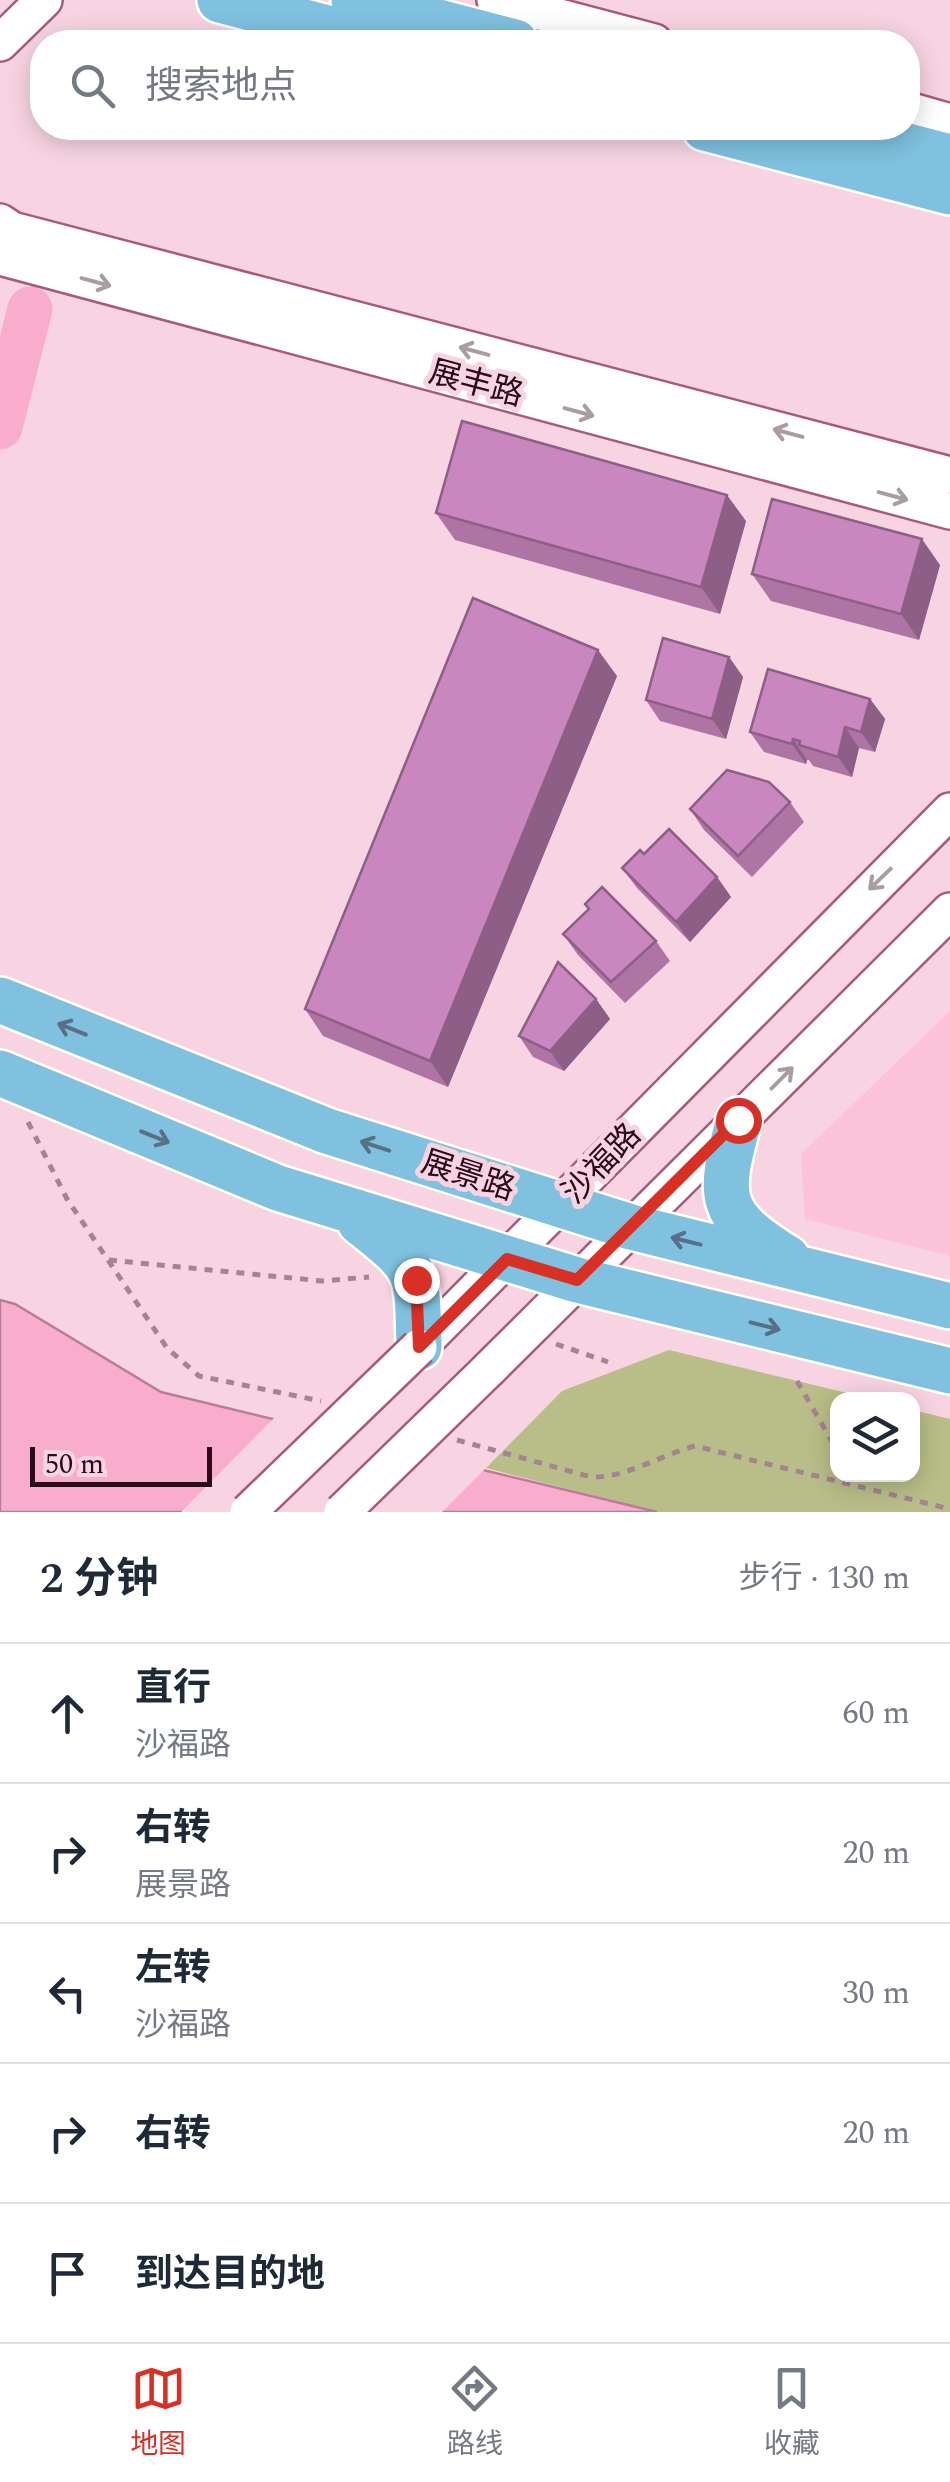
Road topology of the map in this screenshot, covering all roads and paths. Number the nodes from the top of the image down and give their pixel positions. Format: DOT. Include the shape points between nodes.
graph roads {
  1 [pos="44,0"];
  2 [pos="220,0"];
  3 [pos="354,0"];
  4 [pos="495,0"];
  5 [pos="335,30"];
  6 [pos="469,30"];
  7 [pos="609,30"];
  8 [pos="0,42"];
  9 [pos="920,113"];
  10 [pos="950,122"];
  11 [pos="751,140"];
  12 [pos="884,140"];
  13 [pos="950,157"];
  14 [pos="950,192"];
  15 [pos="4,242"];
  16 [pos="950,476"];
  17 [pos="950,511"];
  18 [pos="950,811"];
  19 [pos="950,911"];
  20 [pos="0,1000"];
  21 [pos="0,1073"];
  22 [pos="26,1118"];
  23 [pos="738,1120"];
  24 [pos="562,1206"];
  25 [pos="343,1208"];
  26 [pos="630,1227"];
  27 [pos="507,1259"];
  28 [pos="109,1260"];
  29 [pos="810,1272"];
  30 [pos="368,1277"];
  31 [pos="577,1280"];
  32 [pos="950,1306"];
  33 [pos="419,1347"];
  34 [pos="950,1371"];
  35 [pos="797,1381"];
  36 [pos="337,1406"];
  37 [pos="446,1437"];
  38 [pos="830,1438"];
  39 [pos="855,1482"];
  40 [pos="857,1486"];
  41 [pos="950,1510"];
  42 [pos="248,1512"];
  43 [pos="342,1512"];
  1 -- 8 [label="street"];
  2 -- 5 [label="main road"];
  3 -- 6 [label="main road"];
  4 -- 7 [label="street"];
  9 -- 10 [label="street"];
  11 -- 14 [label="main road"];
  12 -- 13 [label="main road"];
  16 -- 15 [label="street, 展丰路, one-way"];
  15 -- 17 [label="street, 展丰路, one-way"];
  18 -- 24 [label="street, 沙福路, one-way"];
  23 -- 19 [label="street, 沙福路, one-way"];
  24 -- 20 [label="main road, 展景路, one-way" via="327,1131"];
  21 -- 25 [label="main road, 展景路, one-way" via="278,1188"];
  22 -- 28 [label="path" via="67,1199"];
  23 -- 26 [label="street, 沙福路"];
  23 -- 29 [label="main road" via="724,1177 730,1205 746,1233"];
  24 -- 26 [label="main road, 展景路"];
  24 -- 27 [label="street, 沙福路"];
  25 -- 27 [label="main road, 展景路"];
  25 -- 33 [label="main road" via="405,1258 416,1280"];
  29 -- 26 [label="main road, 展景路, one-way"];
  26 -- 31 [label="street, 沙福路"];
  27 -- 31 [label="main road, 展景路"];
  27 -- 33 [label="street, 沙福路"];
  28 -- 30 [label="path" via="322,1281"];
  28 -- 36 [label="path" via="167,1348 198,1376"];
  29 -- 32 [label="main road, 展景路"];
  31 -- 34 [label="main road, 展景路, one-way"];
  31 -- 43 [label="street, 沙福路, bridge"];
  33 -- 42 [label="street, 沙福路, bridge"];
  35 -- 38 [label="path"];
  37 -- 40 [label="path" via="590,1477 613,1478 695,1446"];
  39 -- 40 [label="path"];
  40 -- 41 [label="path"];
}
